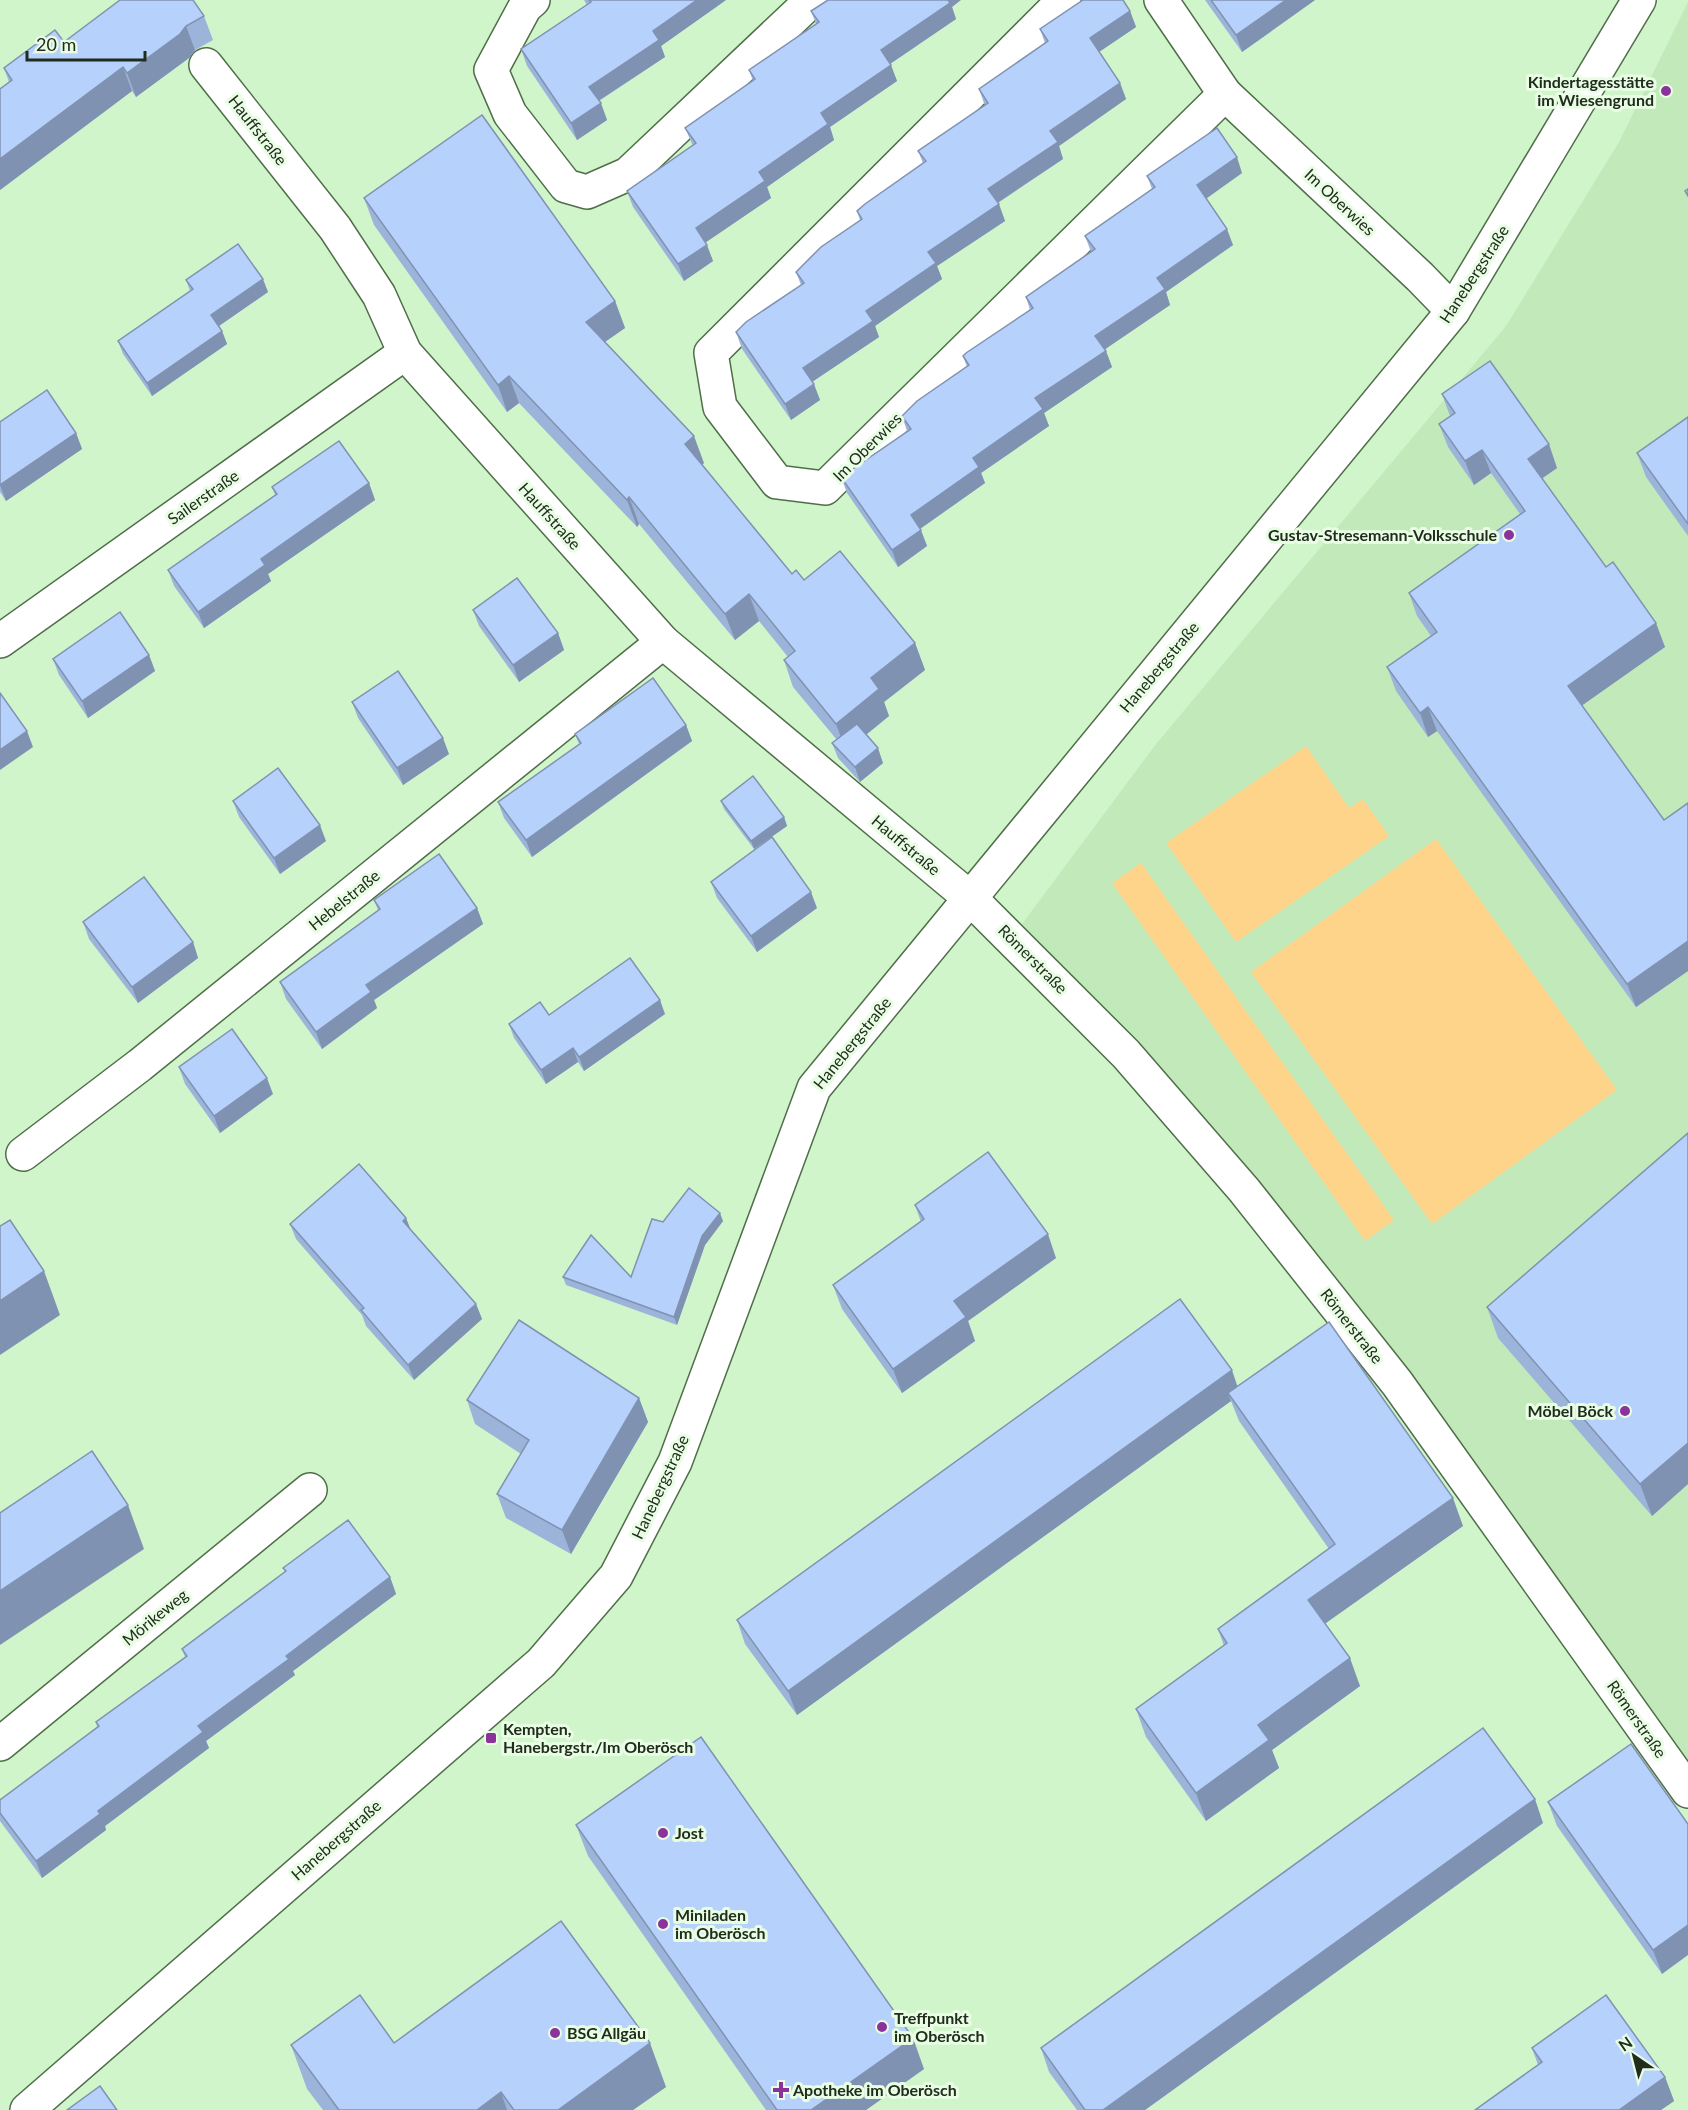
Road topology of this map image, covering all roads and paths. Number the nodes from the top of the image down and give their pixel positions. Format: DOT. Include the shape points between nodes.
graph roads {
  1 [pos="533,0"];
  2 [pos="812,0"];
  3 [pos="1064,0"];
  4 [pos="1161,0"];
  5 [pos="1639,0"];
  6 [pos="206,65"];
  7 [pos="1225,94"];
  8 [pos="1453,311"];
  9 [pos="405,353"];
  10 [pos="0,641"];
  11 [pos="663,642"];
  12 [pos="970,898"];
  13 [pos="23,1154"];
  14 [pos="309,1490"];
  15 [pos="0,1744"];
  16 [pos="1688,1791"];
  17 [pos="27,2110"];
  1 -- 2 [label="street" via="525,7 491,70 510,114 566,186 587,192 628,174"];
  3 -- 7 [label="street, Im Oberwies" via="711,353 720,407 777,482 825,488"];
  4 -- 7 [label="street, Im Oberwies"];
  5 -- 8 [label="street, Hanebergstraße"];
  6 -- 9 [label="street, Hauffstraße" via="335,228 379,295"];
  7 -- 8 [label="street, Im Oberwies"];
  8 -- 12 [label="street, Hanebergstraße"];
  9 -- 10 [label="street, Sailerstraße"];
  9 -- 11 [label="street, Hauffstraße"];
  11 -- 12 [label="street, Hauffstraße"];
  11 -- 13 [label="street, Hebelstraße" via="140,1065"];
  12 -- 16 [label="street, Römerstraße" via="1126,1054 1244,1190 1397,1383"];
  12 -- 17 [label="street, Hanebergstraße" via="814,1088 675,1462 616,1576 541,1663"];
  14 -- 15 [label="street, Mörikeweg"];
}
